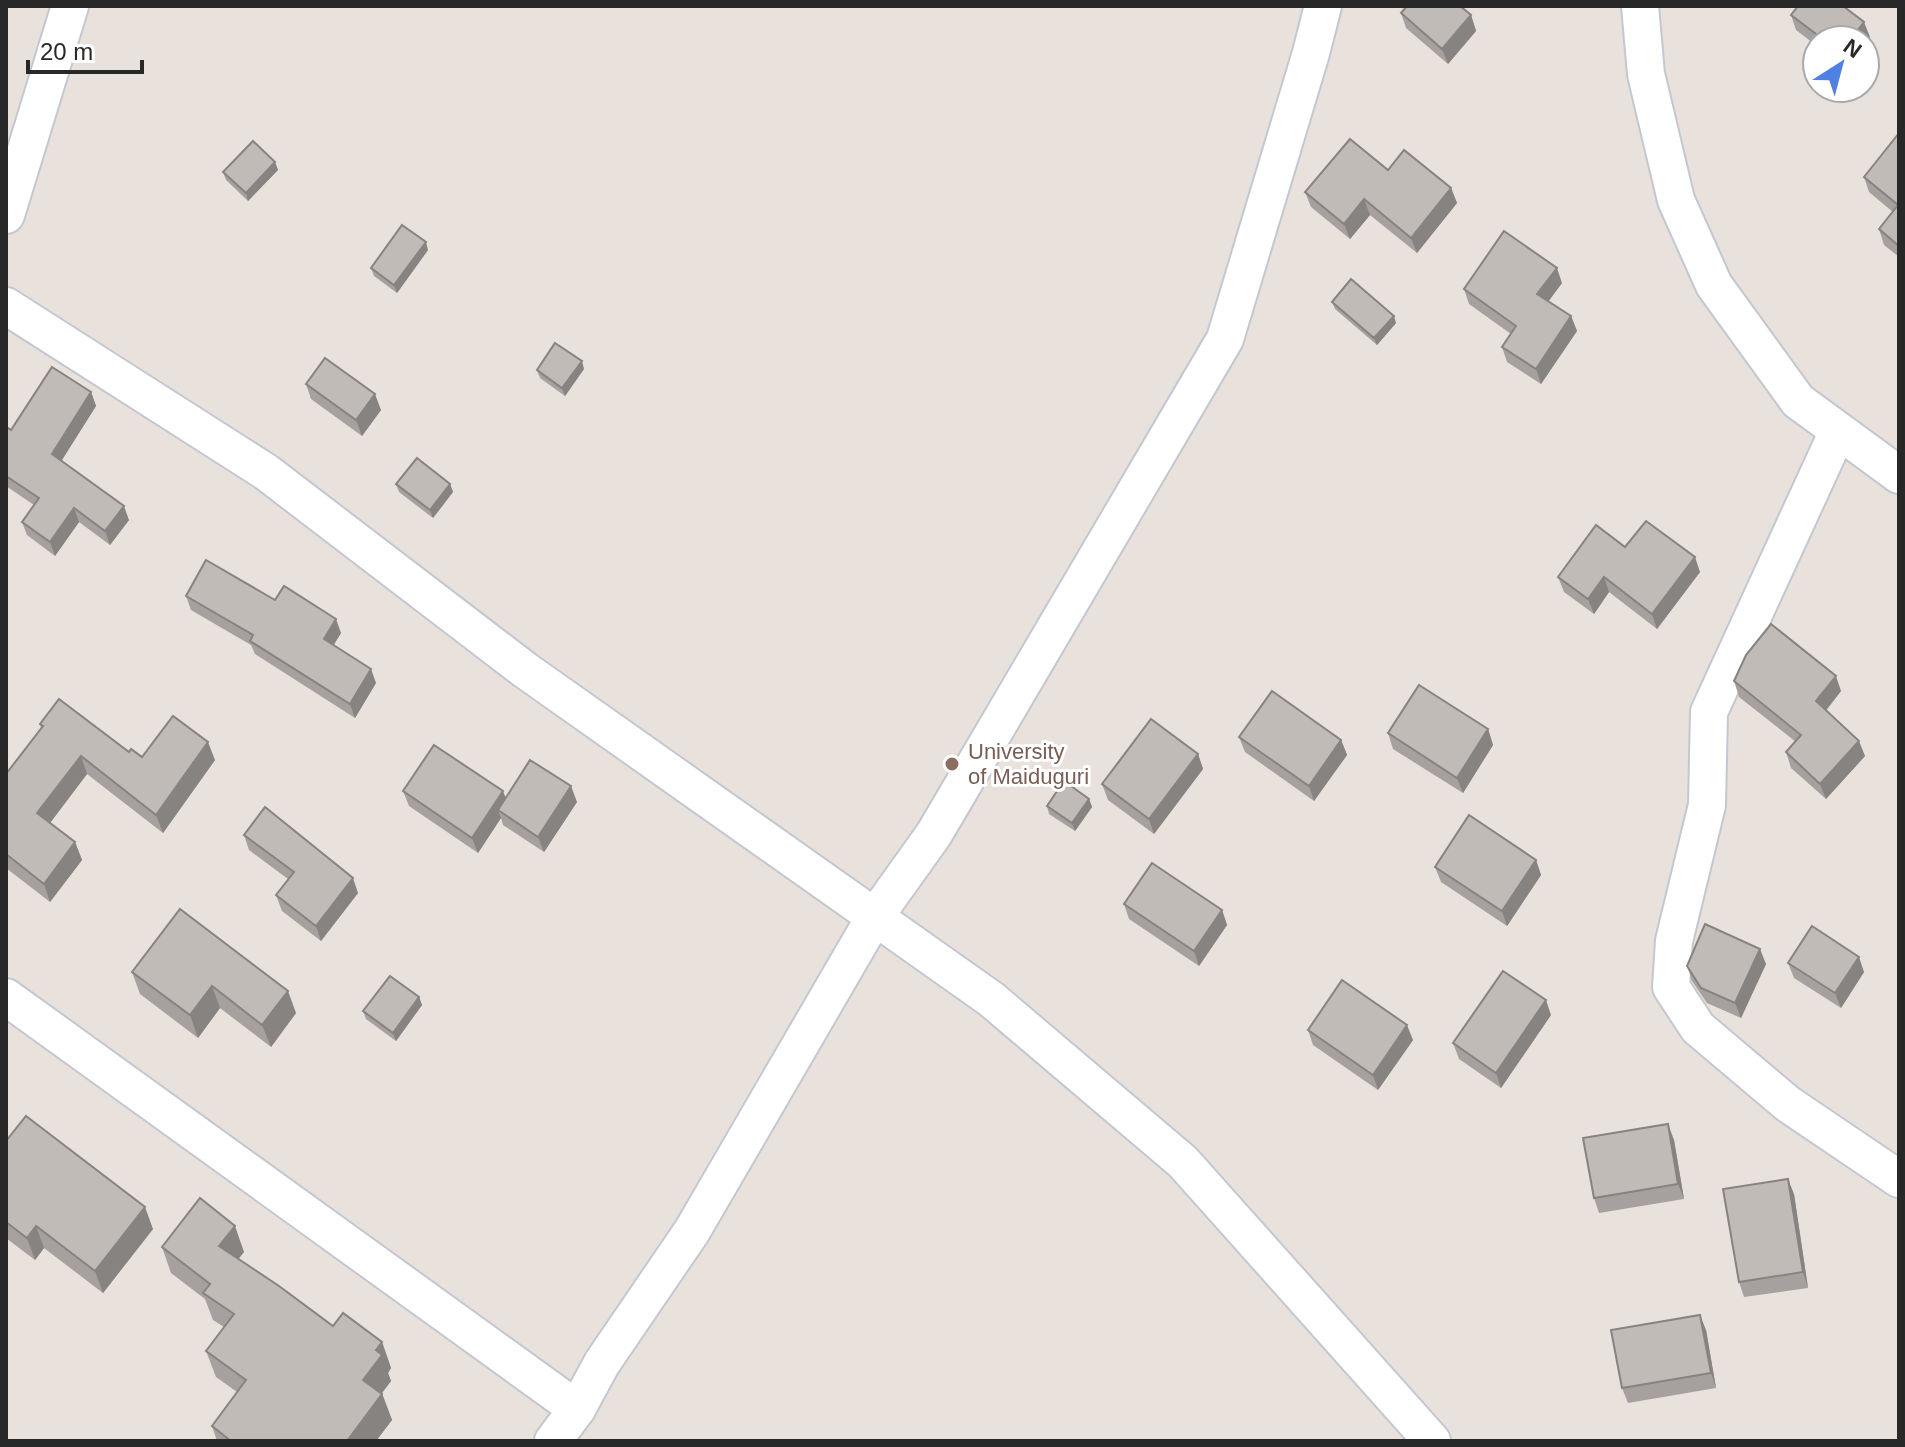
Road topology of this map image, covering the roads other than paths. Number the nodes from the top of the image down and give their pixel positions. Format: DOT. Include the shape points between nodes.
graph roads {
  1 [pos="70,6"];
  2 [pos="1323,6"];
  3 [pos="1640,6"];
  4 [pos="6,215"];
  5 [pos="6,306"];
  6 [pos="1838,431"];
  7 [pos="1899,475"];
  8 [pos="874,918"];
  9 [pos="6,997"];
  10 [pos="1899,1179"];
  11 [pos="577,1409"];
  12 [pos="553,1441"];
  13 [pos="1432,1441"];
  1 -- 4 [label="street"];
  2 -- 8 [label="street" via="1225,339 934,834"];
  3 -- 6 [label="street" via="1646,74 1676,200 1714,285 1798,401"];
  5 -- 8 [label="street" via="266,472 525,670"];
  6 -- 7 [label="street"];
  6 -- 10 [label="street" via="1709,712 1707,805 1674,941 1671,987 1698,1028 1788,1104"];
  8 -- 11 [label="street" via="692,1231"];
  8 -- 13 [label="street" via="991,999 1183,1162"];
  9 -- 11 [label="street"];
  11 -- 12 [label="street"];
}
